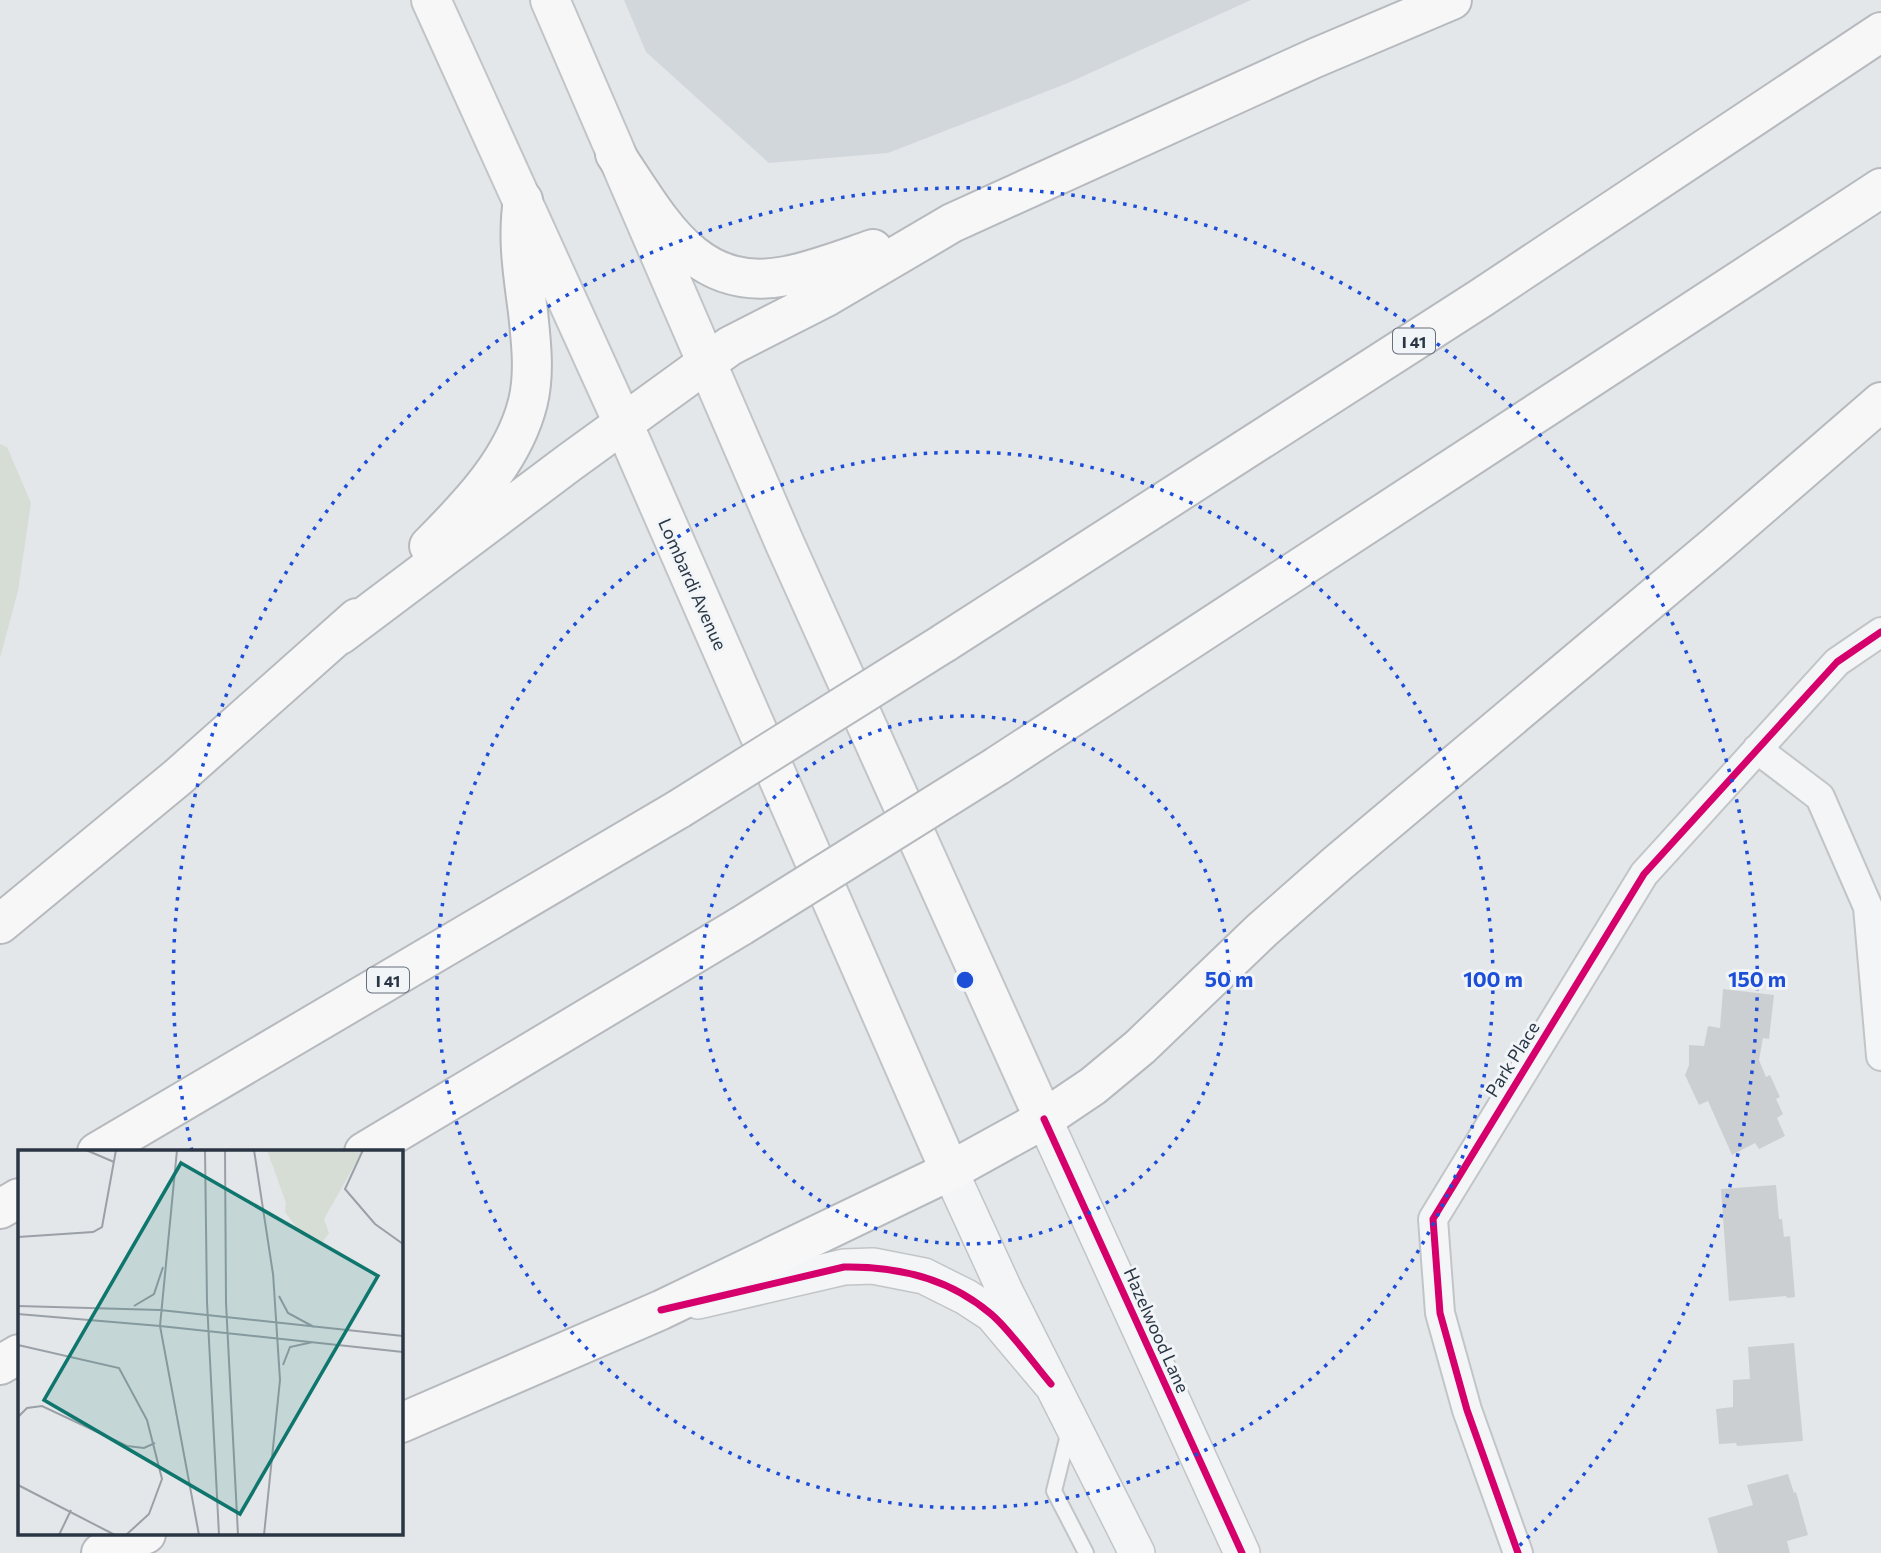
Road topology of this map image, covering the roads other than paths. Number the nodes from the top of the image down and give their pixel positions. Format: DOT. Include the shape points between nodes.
graph roads {
  1 [pos="431,0"];
  2 [pos="550,0"];
  3 [pos="1452,0"];
  4 [pos="1881,32"];
  5 [pos="615,154"];
  6 [pos="1881,188"];
  7 [pos="523,200"];
  8 [pos="952,223"];
  9 [pos="706,362"];
  10 [pos="1881,401"];
  11 [pos="623,423"];
  12 [pos="1881,632"];
  13 [pos="340,635"];
  14 [pos="1757,749"];
  15 [pos="0,924"];
  16 [pos="1881,1056"];
  17 [pos="1044,1119"];
  18 [pos="100,1150"];
  19 [pos="367,1150"];
  20 [pos="950,1171"];
  21 [pos="18,1199"];
  22 [pos="0,1209"];
  23 [pos="661,1310"];
  24 [pos="18,1355"];
  25 [pos="0,1364"];
  26 [pos="1051,1384"];
  27 [pos="402,1423"];
  28 [pos="1071,1423"];
  29 [pos="141,1536"];
  30 [pos="101,1553"];
  31 [pos="1086,1553"];
  32 [pos="1137,1553"];
  33 [pos="1242,1553"];
  34 [pos="1518,1553"];
  1 -- 7 [label="main road, Lombardi Avenue"];
  2 -- 5 [label="main road"];
  3 -- 8 [label="main road"];
  4 -- 18 [label="main road, I 41, bridge" via="1481,298 944,643 680,808"];
  5 -- 8 [label="main road" via="683,248 703,264 737,277 773,278 813,270"];
  5 -- 9 [label="main road"];
  6 -- 19 [label="main road, bridge" via="997,766"];
  7 -- 11 [label="main road, Lombardi Avenue"];
  7 -- 13 [label="main road" via="520,242 532,366 528,402 515,437 470,503"];
  8 -- 9 [label="main road"];
  9 -- 11 [label="main road"];
  9 -- 17 [label="main road"];
  10 -- 17 [label="main road" via="1300,896 1140,1048"];
  11 -- 13 [label="main road"];
  11 -- 20 [label="main road, Lombardi Avenue"];
  12 -- 14 [label="street, Park Place" via="1837,662"];
  13 -- 15 [label="main road"];
  14 -- 16 [label="street" via="1820,797 1868,907"];
  14 -- 34 [label="street, Park Place" via="1644,874 1433,1219 1440,1313 1467,1410"];
  17 -- 20 [label="main road"];
  17 -- 33 [label="street, Hazelwood Lane"];
  20 -- 23 [label="main road"];
  20 -- 26 [label="street"];
  21 -- 22 [label="main road"];
  23 -- 26 [label="street" via="844,1267 898,1270 924,1276 992,1314"];
  23 -- 27 [label="main road"];
  24 -- 25 [label="main road"];
  26 -- 28 [label="street"];
  28 -- 31 [label="lane" via="1054,1491"];
  28 -- 32 [label="street"];
  29 -- 30 [label="main road"];
}
